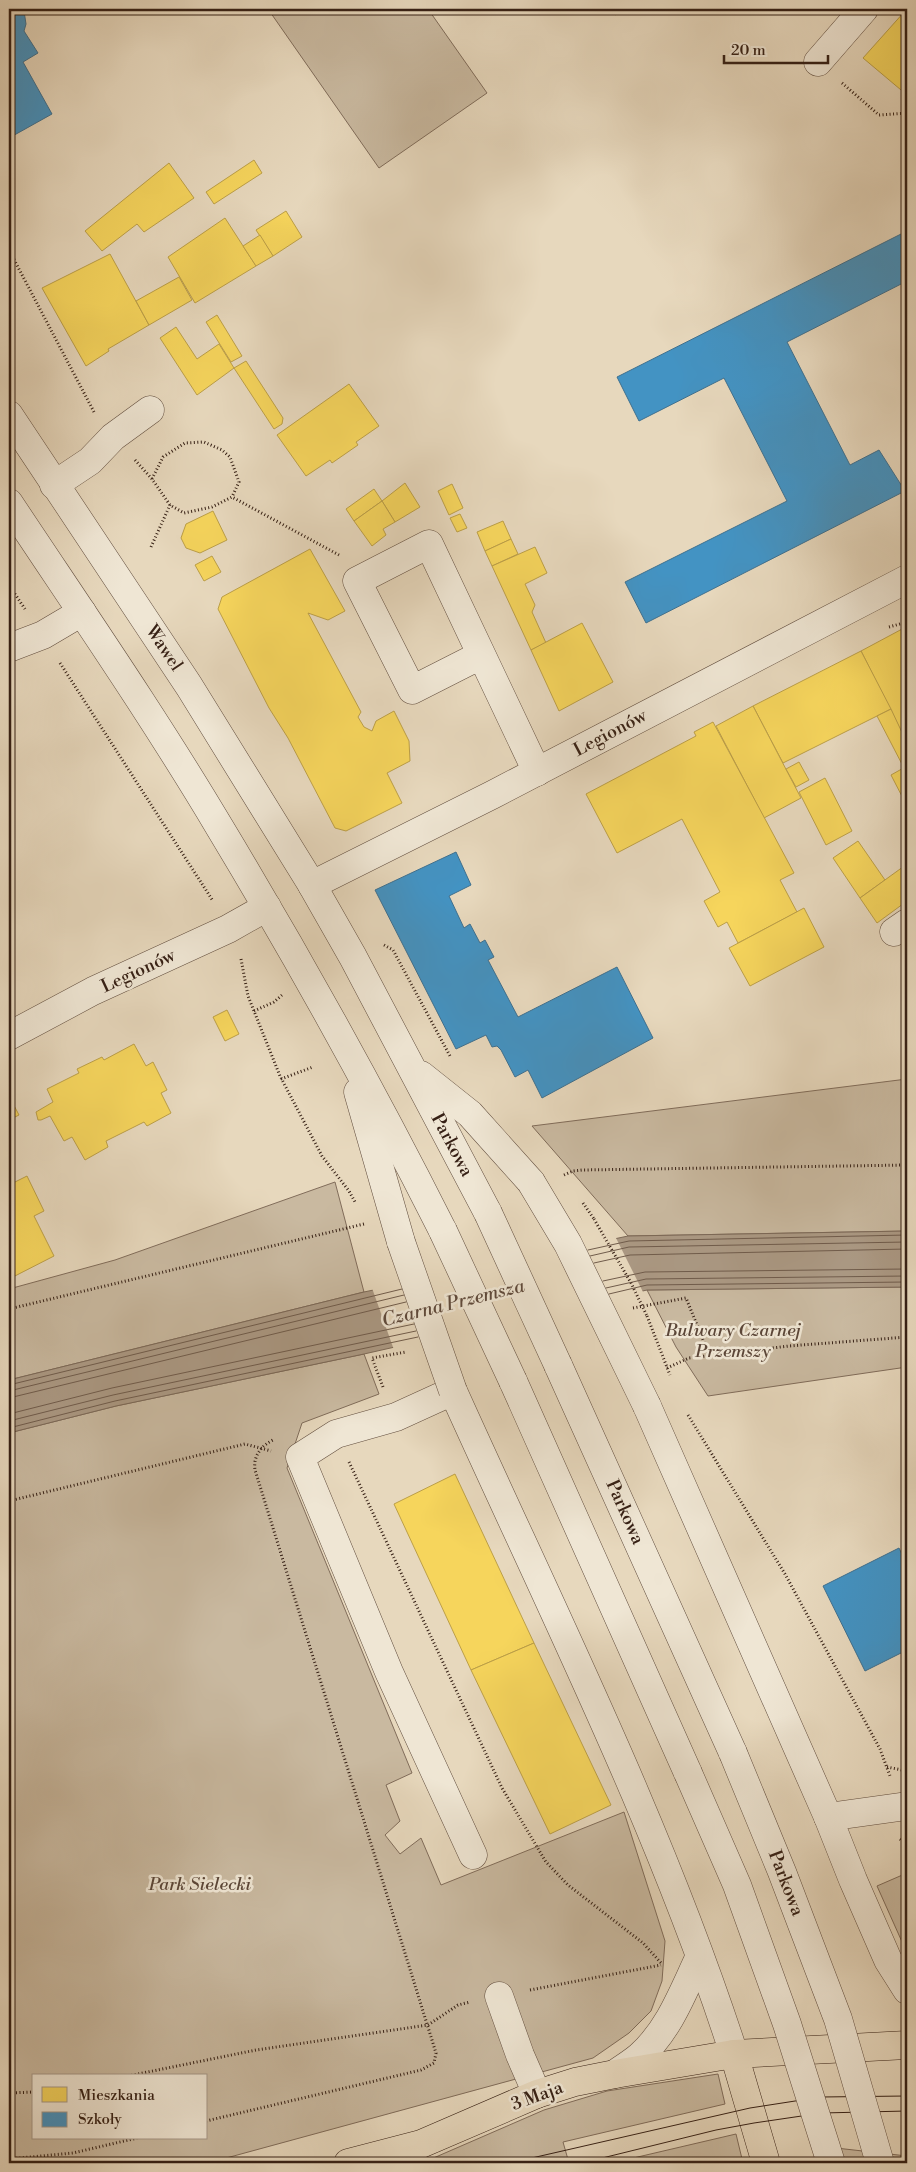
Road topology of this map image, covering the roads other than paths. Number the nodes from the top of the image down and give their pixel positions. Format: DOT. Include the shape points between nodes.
graph roads {
  1 [pos="864,9"];
  2 [pos="818,62"];
  3 [pos="150,410"];
  4 [pos="9,415"];
  5 [pos="54,485"];
  6 [pos="9,503"];
  7 [pos="907,578"];
  8 [pos="82,612"];
  9 [pos="9,648"];
  10 [pos="481,655"];
  11 [pos="537,772"];
  12 [pos="312,885"];
  13 [pos="267,907"];
  14 [pos="9,1036"];
  15 [pos="344,1045"];
  16 [pos="412,1068"];
  17 [pos="453,1390"];
  18 [pos="907,1806"];
  19 [pos="828,1817"];
  20 [pos="473,1856"];
  21 [pos="699,1958"];
  22 [pos="907,1990"];
  23 [pos="499,1996"];
  24 [pos="907,2044"];
  25 [pos="734,2054"];
  26 [pos="615,2074"];
  27 [pos="537,2094"];
  28 [pos="348,2163"];
  29 [pos="766,2163"];
  30 [pos="831,2163"];
  31 [pos="880,2163"];
  1 -- 2 [label="street"];
  3 -- 5 [label="street" via="113,438 90,461"];
  4 -- 5 [label="street, Wawel"];
  5 -- 12 [label="street, Wawel" via="190,686"];
  6 -- 8 [label="street"];
  7 -- 11 [label="street, Legionów"];
  8 -- 9 [label="street" via="42,635"];
  8 -- 13 [label="street"];
  10 -- 10 [label="street" via="429,544 357,581 412,690"];
  10 -- 11 [label="street"];
  11 -- 12 [label="street, Legionów"];
  12 -- 16 [label="street, Parkowa"];
  13 -- 14 [label="street, Legionów" via="228,929 93,991"];
  13 -- 15 [label="street"];
  15 -- 17 [label="street, bridge" via="401,1242"];
  15 -- 30 [label="street, bridge" via="443,1231 688,1773 740,1894 787,2024"];
  16 -- 19 [label="street, bridge" via="470,1114 531,1182 568,1244 648,1406"];
  16 -- 31 [label="street, Parkowa, bridge" via="488,1213 733,1753 838,2019"];
  17 -- 20 [label="street" via="396,1417 336,1434 300,1458 389,1672"];
  17 -- 21 [label="street" via="619,1755"];
  18 -- 19 [label="street"];
  19 -- 22 [label="street" via="888,1960"];
  21 -- 25 [label="street"];
  21 -- 26 [label="street" via="670,2018 655,2040 639,2057"];
  23 -- 27 [label="street"];
  24 -- 25 [label="main road, 3 Maja"];
  25 -- 26 [label="main road, 3 Maja"];
  25 -- 29 [label="main road"];
  26 -- 27 [label="main road, 3 Maja"];
  27 -- 28 [label="main road, 3 Maja" via="421,2144"];
}
